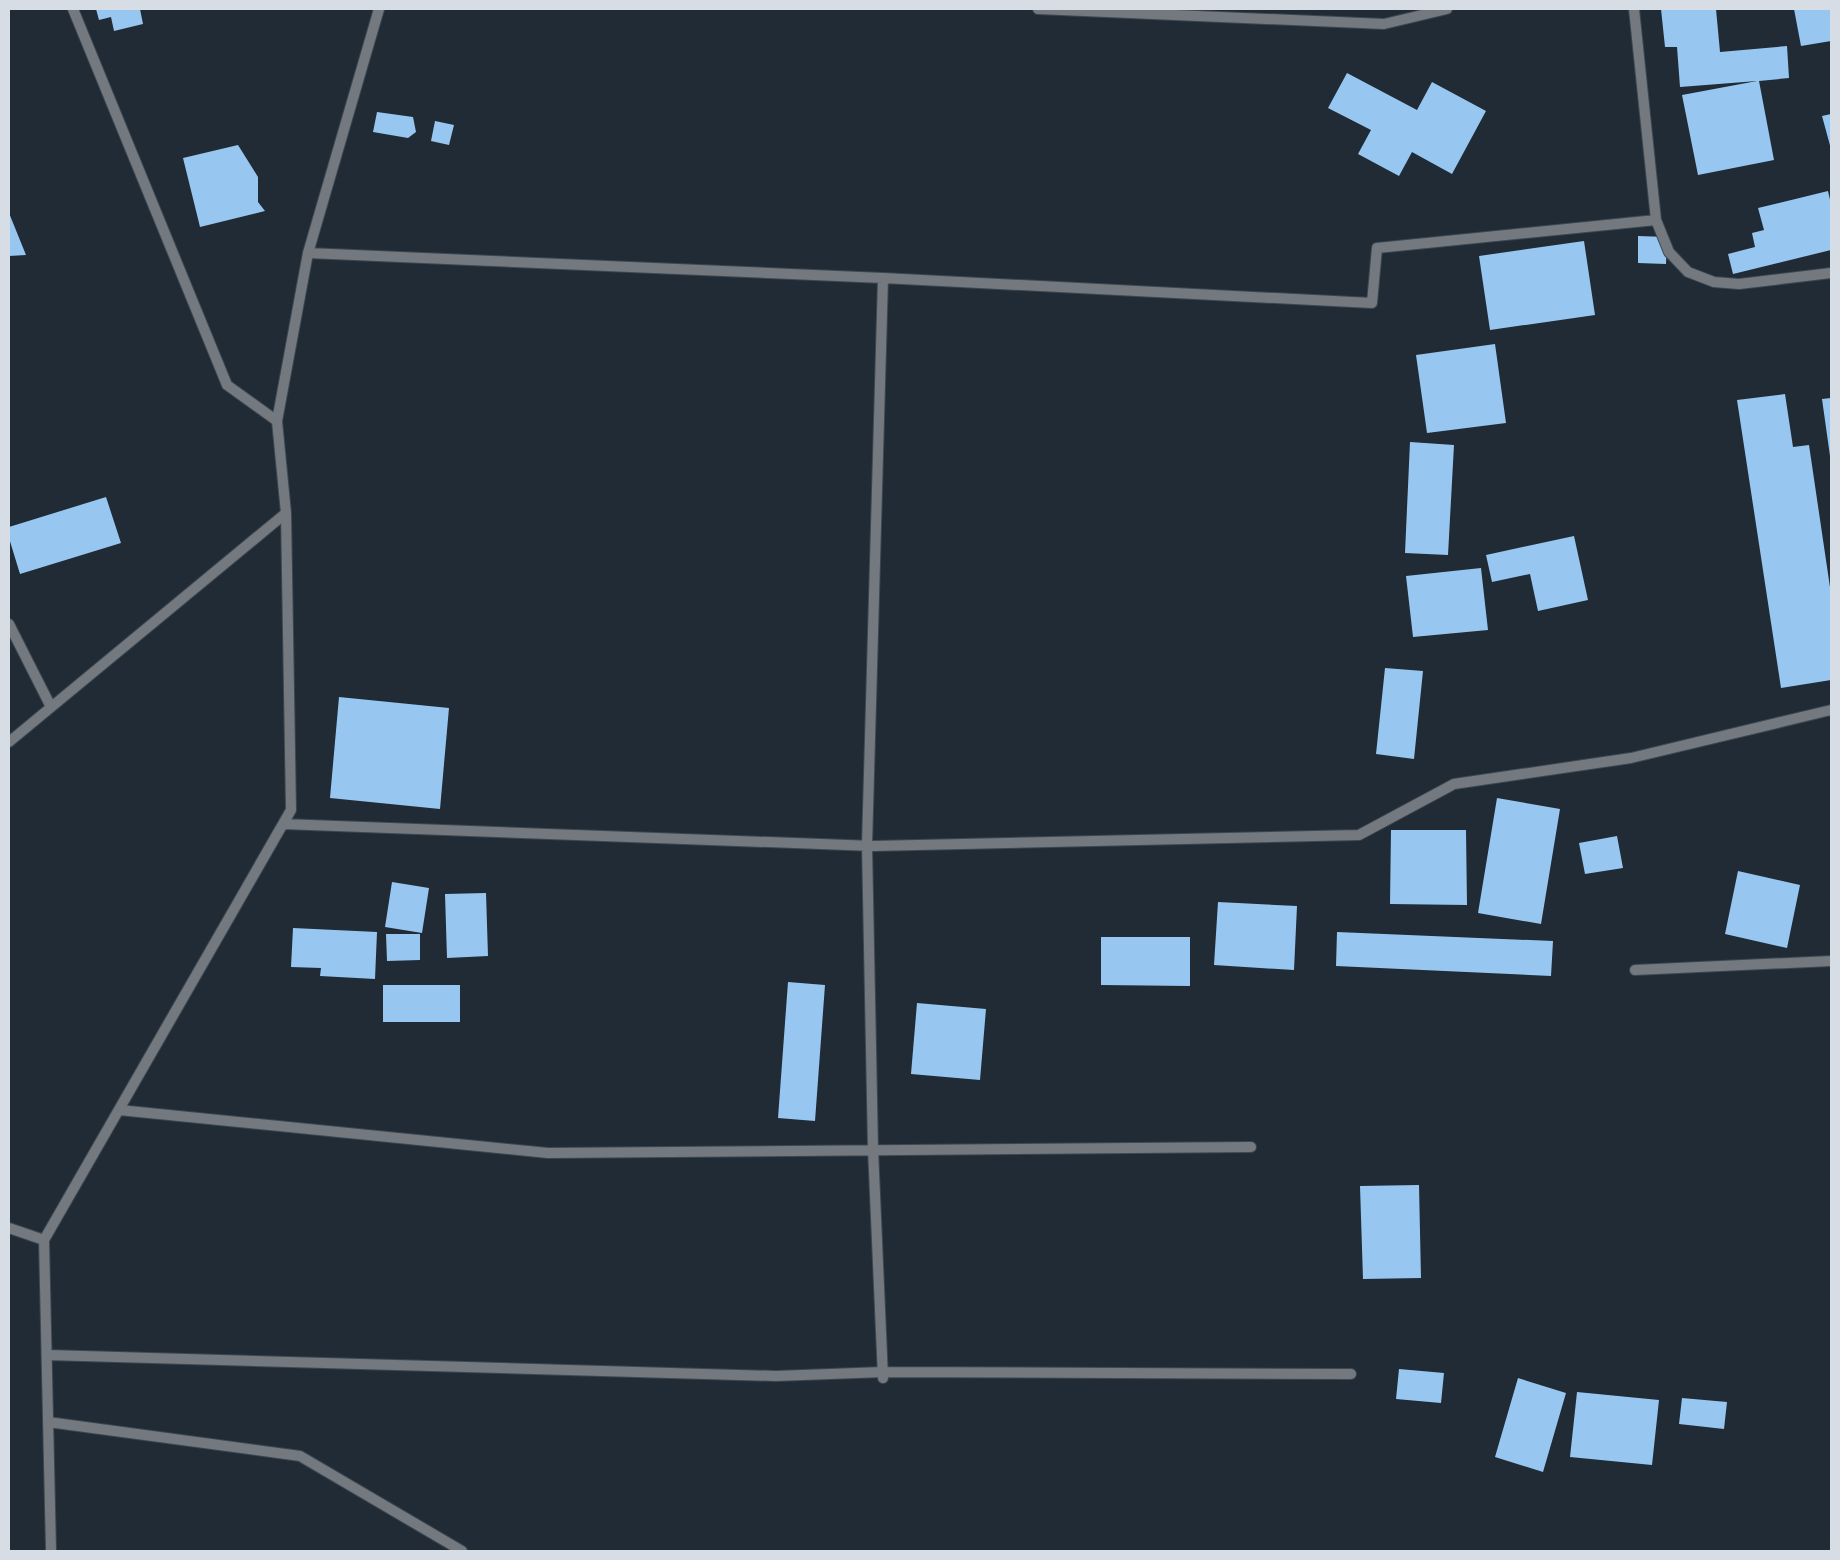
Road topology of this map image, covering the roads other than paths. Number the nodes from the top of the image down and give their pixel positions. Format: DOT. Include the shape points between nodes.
graph roads {
  1 [pos="72,9"];
  2 [pos="379,9"];
  3 [pos="1038,9"];
  4 [pos="1447,9"];
  5 [pos="1634,9"];
  6 [pos="1656,220"];
  7 [pos="308,253"];
  8 [pos="1831,273"];
  9 [pos="883,278"];
  10 [pos="277,421"];
  11 [pos="286,513"];
  12 [pos="9,624"];
  13 [pos="51,707"];
  14 [pos="1831,710"];
  15 [pos="9,742"];
  16 [pos="283,824"];
  17 [pos="867,845"];
  18 [pos="1831,961"];
  19 [pos="1635,970"];
  20 [pos="119,1110"];
  21 [pos="1251,1147"];
  22 [pos="873,1149"];
  23 [pos="9,1228"];
  24 [pos="44,1240"];
  25 [pos="47,1355"];
  26 [pos="1351,1374"];
  27 [pos="883,1376"];
  28 [pos="48,1422"];
  29 [pos="51,1551"];
  30 [pos="462,1551"];
  1 -- 10 [label="street" via="227,385"];
  2 -- 7 [label="street"];
  3 -- 4 [label="street" via="1384,24"];
  5 -- 6 [label="street"];
  6 -- 8 [label="street" via="1669,252 1688,272 1714,282 1738,284"];
  6 -- 9 [label="street" via="1376,248 1372,303"];
  7 -- 9 [label="street"];
  7 -- 10 [label="street"];
  9 -- 17 [label="street"];
  10 -- 11 [label="street"];
  11 -- 13 [label="street"];
  11 -- 16 [label="street" via="291,810"];
  12 -- 13 [label="street"];
  13 -- 15 [label="street"];
  14 -- 17 [label="street" via="1631,758 1454,784 1359,835"];
  16 -- 17 [label="street"];
  16 -- 20 [label="street"];
  17 -- 22 [label="street"];
  18 -- 19 [label="street"];
  20 -- 22 [label="street" via="548,1152"];
  20 -- 24 [label="street"];
  21 -- 22 [label="street"];
  22 -- 27 [label="street"];
  23 -- 24 [label="street"];
  24 -- 25 [label="street"];
  25 -- 27 [label="street" via="776,1376"];
  25 -- 28 [label="street"];
  26 -- 27 [label="street"];
  28 -- 29 [label="street"];
  28 -- 30 [label="street" via="300,1456"];
}
